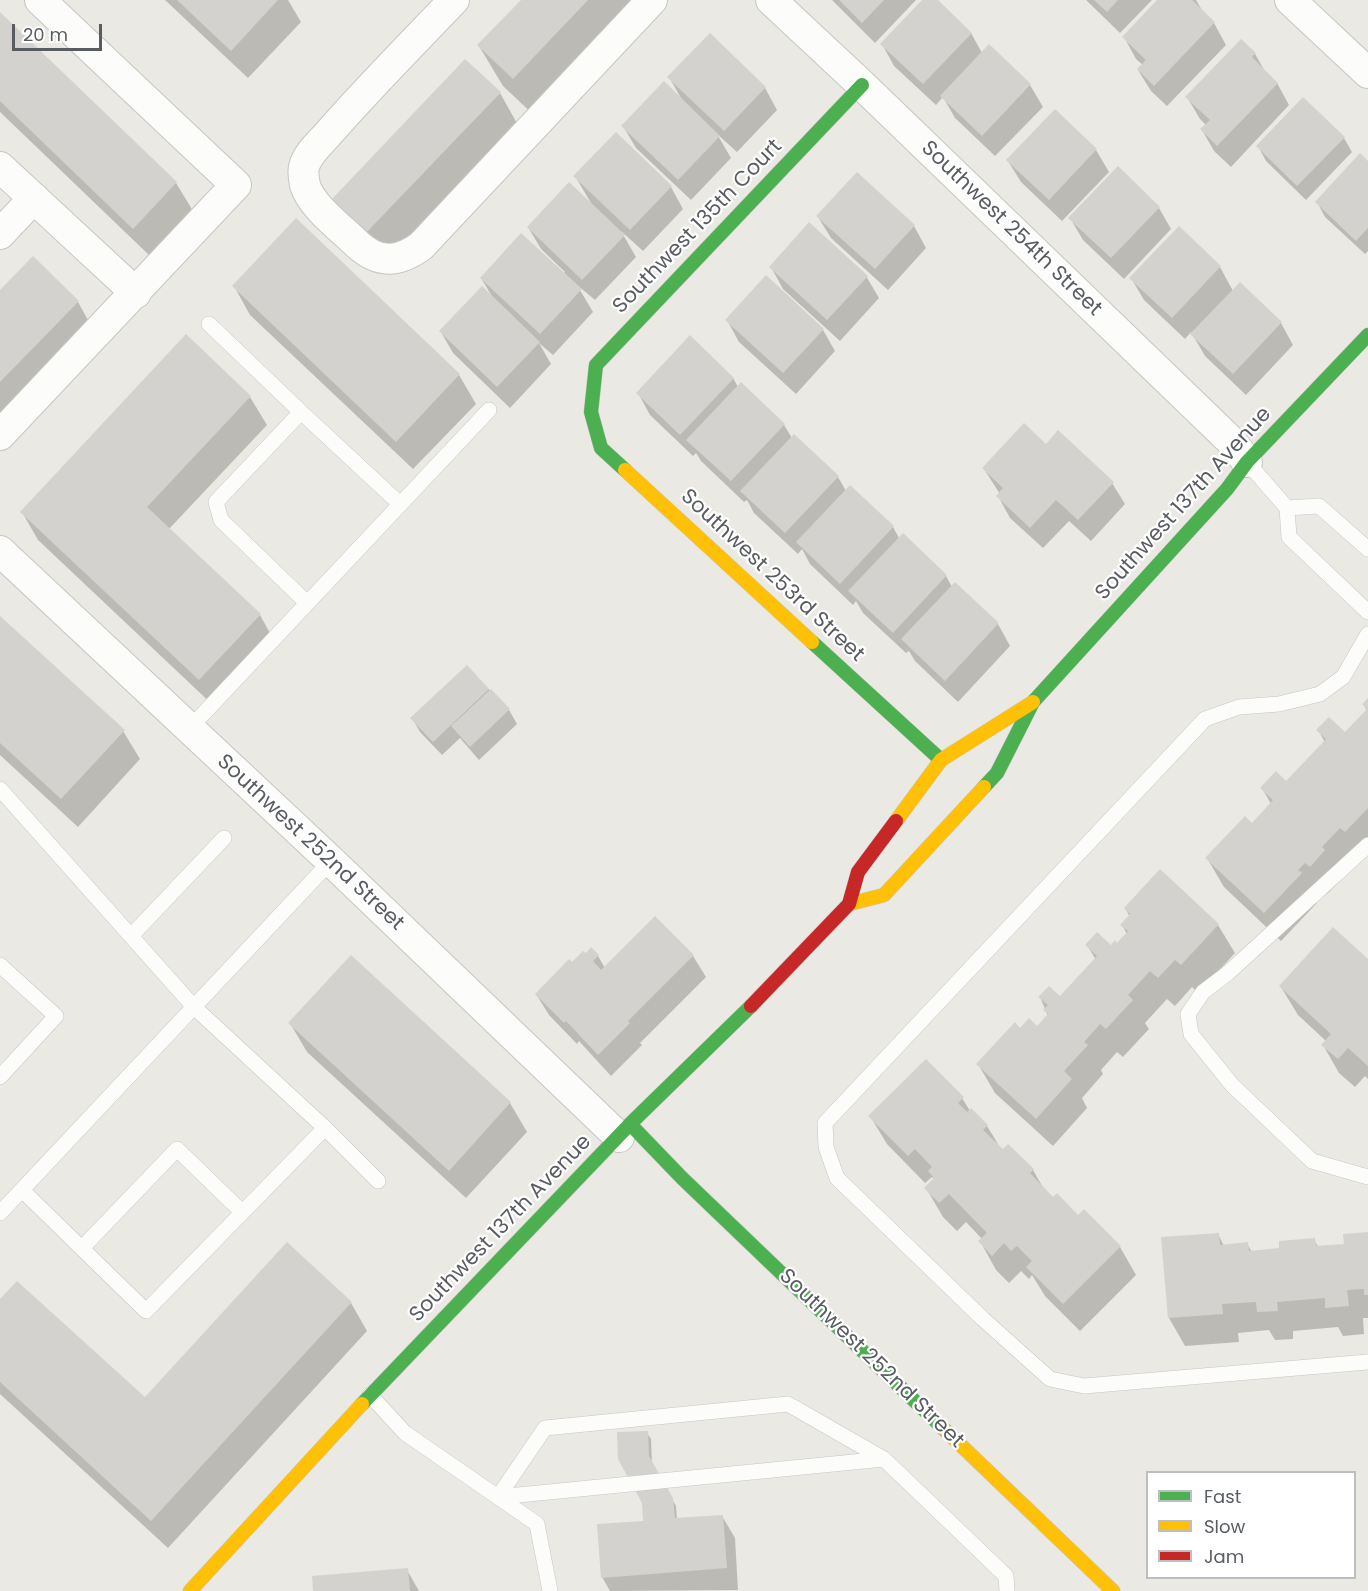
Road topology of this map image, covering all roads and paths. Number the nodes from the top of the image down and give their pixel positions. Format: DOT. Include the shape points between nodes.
graph roads {
  1 [pos="40,0"];
  2 [pos="454,0"];
  3 [pos="652,0"];
  4 [pos="771,0"];
  5 [pos="1290,0"];
  6 [pos="1368,74"];
  7 [pos="862,85"];
  8 [pos="0,167"];
  9 [pos="34,198"];
  10 [pos="0,234"];
  11 [pos="136,293"];
  12 [pos="209,324"];
  13 [pos="1368,335"];
  14 [pos="489,410"];
  15 [pos="301,412"];
  16 [pos="591,412"];
  17 [pos="0,435"];
  18 [pos="1247,462"];
  19 [pos="400,504"];
  20 [pos="1287,508"];
  21 [pos="1368,549"];
  22 [pos="0,551"];
  23 [pos="306,602"];
  24 [pos="1368,612"];
  25 [pos="1368,634"];
  26 [pos="1033,702"];
  27 [pos="189,729"];
  28 [pos="941,760"];
  29 [pos="0,789"];
  30 [pos="224,838"];
  31 [pos="1368,844"];
  32 [pos="331,861"];
  33 [pos="849,904"];
  34 [pos="131,936"];
  35 [pos="0,964"];
  36 [pos="194,1007"];
  37 [pos="0,1077"];
  38 [pos="325,1128"];
  39 [pos="624,1131"];
  40 [pos="1368,1177"];
  41 [pos="378,1181"];
  42 [pos="22,1190"];
  43 [pos="242,1212"];
  44 [pos="0,1213"];
  45 [pos="82,1248"];
  46 [pos="1368,1362"];
  47 [pos="370,1395"];
  48 [pos="884,1459"];
  49 [pos="498,1497"];
  50 [pos="190,1591"];
  51 [pos="550,1591"];
  52 [pos="1007,1591"];
  53 [pos="1113,1591"];
  1 -- 11 [label="street" via="236,185"];
  2 -- 3 [label="street" via="338,122 303,168 311,199 360,246 377,256 393,260 408,256 421,246"];
  4 -- 7 [label="street, Southwest 254th Street"];
  5 -- 6 [label="street"];
  7 -- 16 [label="main road, Southwest 135th Court" via="596,365"];
  7 -- 18 [label="street, Southwest 254th Street" via="1233,443"];
  8 -- 9 [label="street"];
  9 -- 10 [label="street"];
  9 -- 11 [label="street"];
  11 -- 17 [label="street"];
  12 -- 15 [label="lane"];
  13 -- 18 [label="main road, Southwest 137th Avenue"];
  14 -- 19 [label="lane"];
  15 -- 19 [label="lane"];
  15 -- 23 [label="lane" via="216,502 220,520"];
  16 -- 28 [label="main road, Southwest 253rd Street" via="601,448"];
  18 -- 20 [label="lane"];
  18 -- 26 [label="main road, Southwest 137th Avenue" via="1227,489"];
  19 -- 23 [label="lane"];
  20 -- 21 [label="lane" via="1319,506"];
  20 -- 24 [label="lane" via="1289,537"];
  22 -- 27 [label="street, Southwest 252nd Street"];
  23 -- 27 [label="lane"];
  25 -- 46 [label="lane" via="1343,677 1320,694 1279,704 1239,707 1205,719 825,1123 826,1148 837,1178 1050,1379 1084,1386"];
  26 -- 28 [label="main road, Southwest 137th Avenue"];
  26 -- 33 [label="main road, Southwest 137th Avenue" via="997,773 884,895"];
  27 -- 32 [label="street, Southwest 252nd Street"];
  28 -- 33 [label="main road, Southwest 137th Avenue" via="858,872"];
  29 -- 34 [label="lane"];
  30 -- 34 [label="lane"];
  31 -- 40 [label="lane" via="1203,992 1188,1014 1191,1034 1232,1085 1312,1161"];
  32 -- 36 [label="lane"];
  32 -- 39 [label="street, Southwest 252nd Street"];
  33 -- 39 [label="main road, Southwest 137th Avenue"];
  34 -- 36 [label="lane"];
  35 -- 37 [label="lane" via="56,1016"];
  36 -- 38 [label="lane"];
  36 -- 42 [label="lane"];
  38 -- 41 [label="lane"];
  38 -- 43 [label="lane"];
  39 -- 47 [label="main road, Southwest 137th Avenue"];
  39 -- 53 [label="main road, Southwest 252nd Street" via="682,1178"];
  42 -- 44 [label="lane"];
  42 -- 45 [label="lane"];
  43 -- 45 [label="lane" via="146,1311"];
  43 -- 45 [label="lane" via="177,1149"];
  47 -- 49 [label="lane" via="405,1433"];
  47 -- 50 [label="main road, Southwest 137th Avenue"];
  48 -- 49 [label="lane"];
  48 -- 49 [label="lane" via="788,1404 742,1408 545,1428"];
  48 -- 52 [label="lane" via="1006,1576"];
  49 -- 51 [label="lane" via="537,1524"];
}
